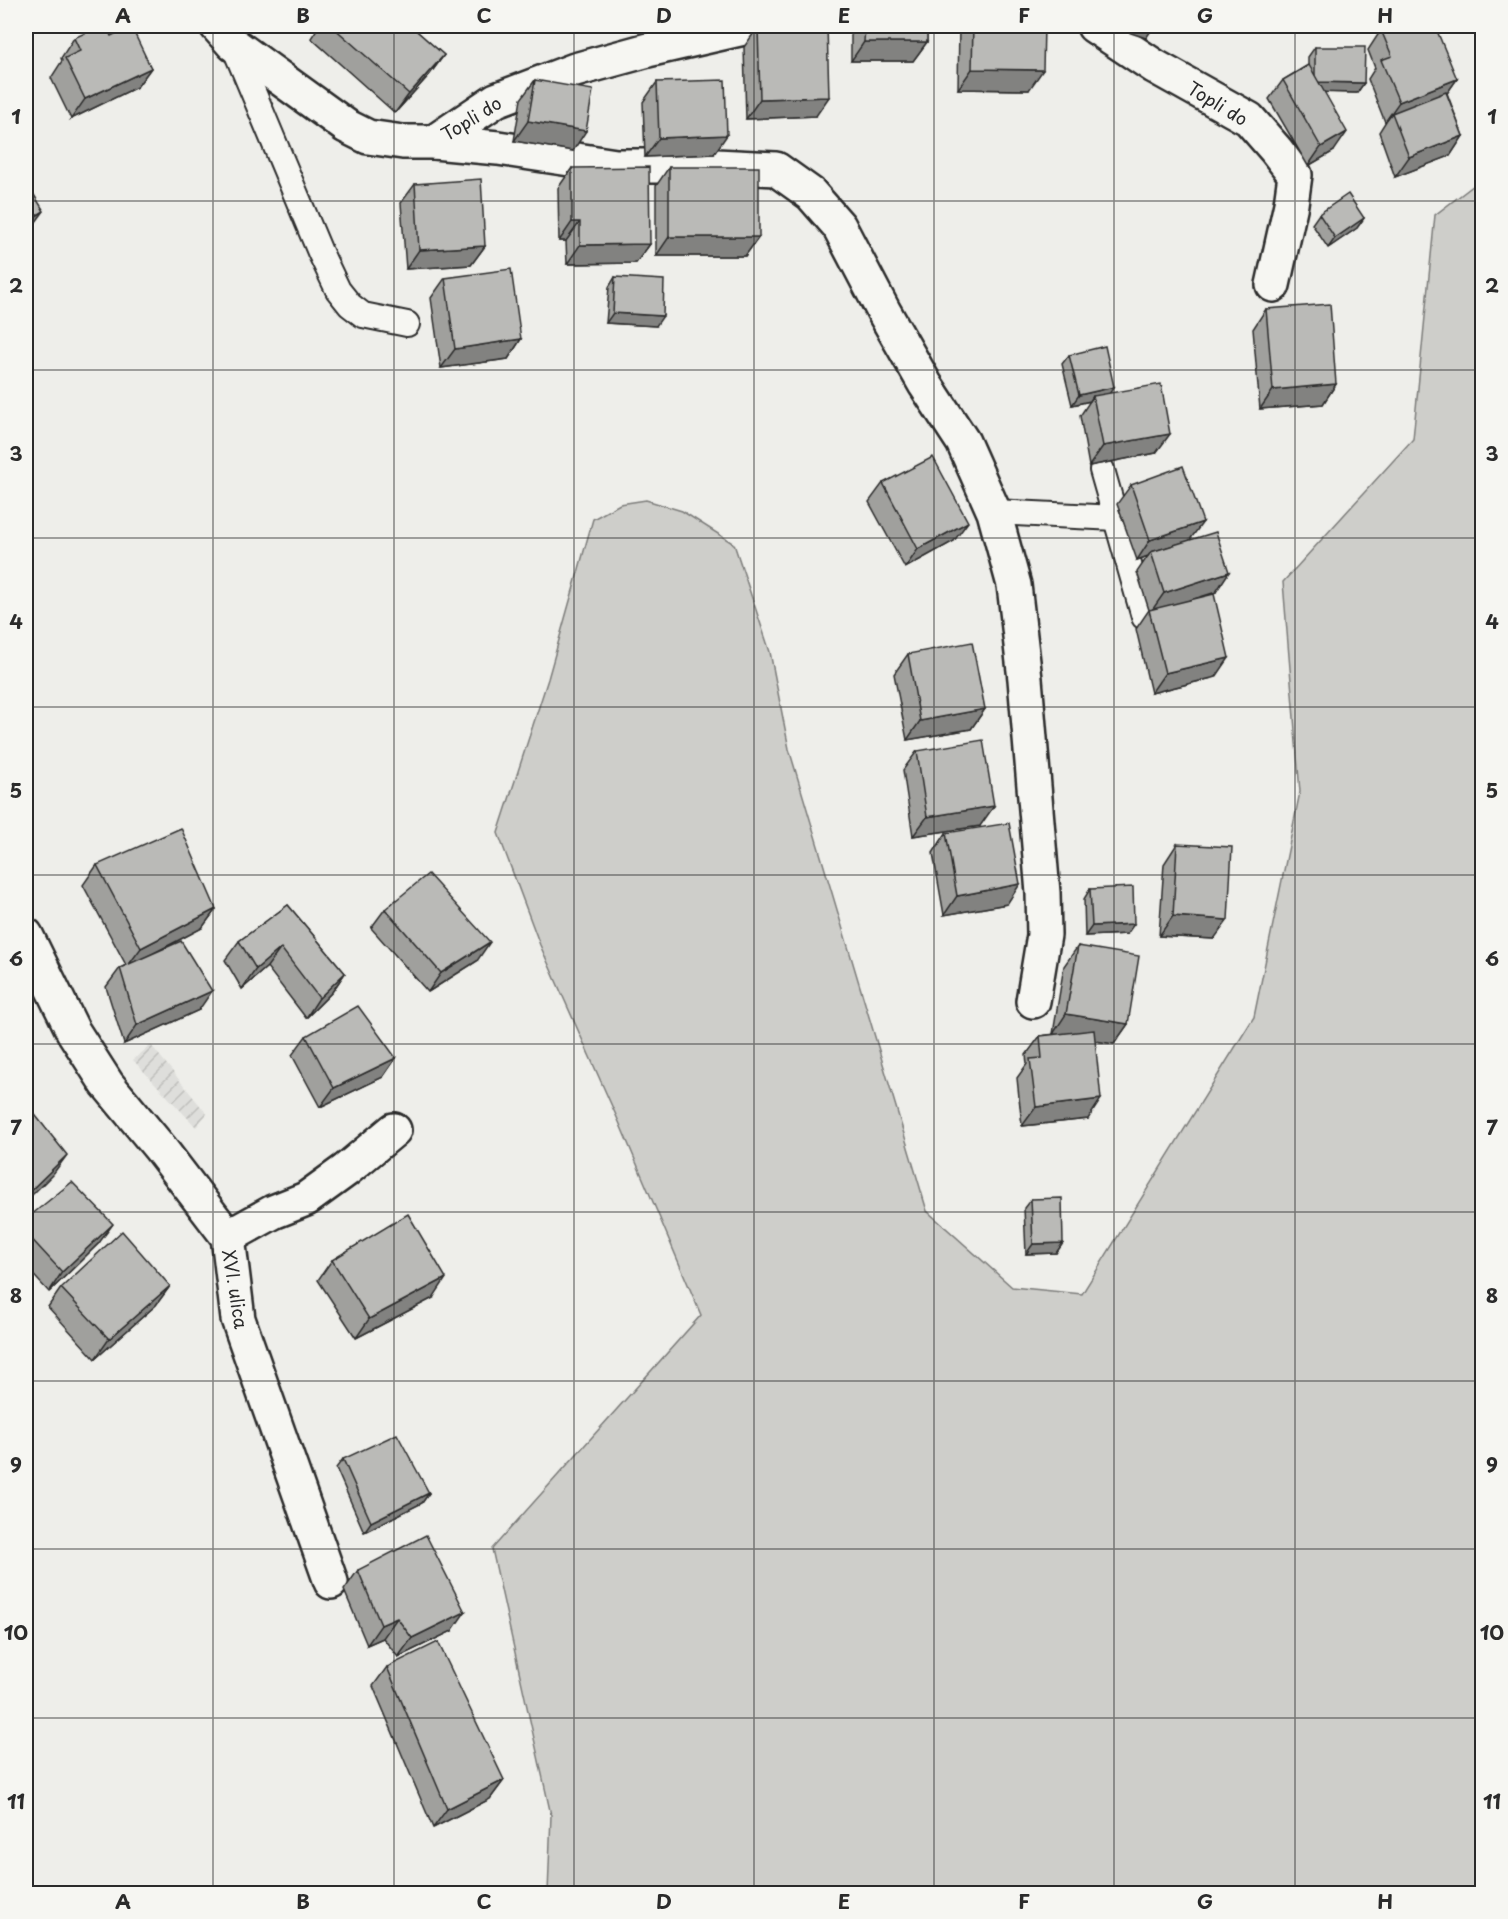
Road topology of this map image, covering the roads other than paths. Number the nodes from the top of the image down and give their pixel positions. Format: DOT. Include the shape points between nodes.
graph roads {
  1 [pos="753,26"];
  2 [pos="1094,26"];
  3 [pos="225,34"];
  4 [pos="434,142"];
  5 [pos="1273,285"];
  6 [pos="407,324"];
  7 [pos="1102,470"];
  8 [pos="994,512"];
  9 [pos="1116,518"];
  10 [pos="1144,617"];
  11 [pos="26,935"];
  12 [pos="1033,1001"];
  13 [pos="394,1130"];
  14 [pos="228,1237"];
  15 [pos="331,1582"];
  1 -- 4 [label="street, Topli do" via="575,70 496,100"];
  2 -- 5 [label="street, Topli do" via="1154,66 1249,119 1294,175"];
  3 -- 4 [label="street, Topli do" via="346,126 368,137"];
  3 -- 6 [label="lane" via="338,290 363,315"];
  4 -- 8 [label="street" via="616,166 776,169 811,194 839,226 925,384 963,442"];
  7 -- 9 [label="lane"];
  8 -- 9 [label="lane"];
  8 -- 12 [label="street" via="1014,585 1043,893 1044,935"];
  9 -- 10 [label="lane"];
  11 -- 14 [label="street, XVI. ulica" via="73,1031 102,1075"];
  13 -- 14 [label="street" via="306,1199"];
  14 -- 15 [label="street, XVI. ulica" via="238,1319"];
}
